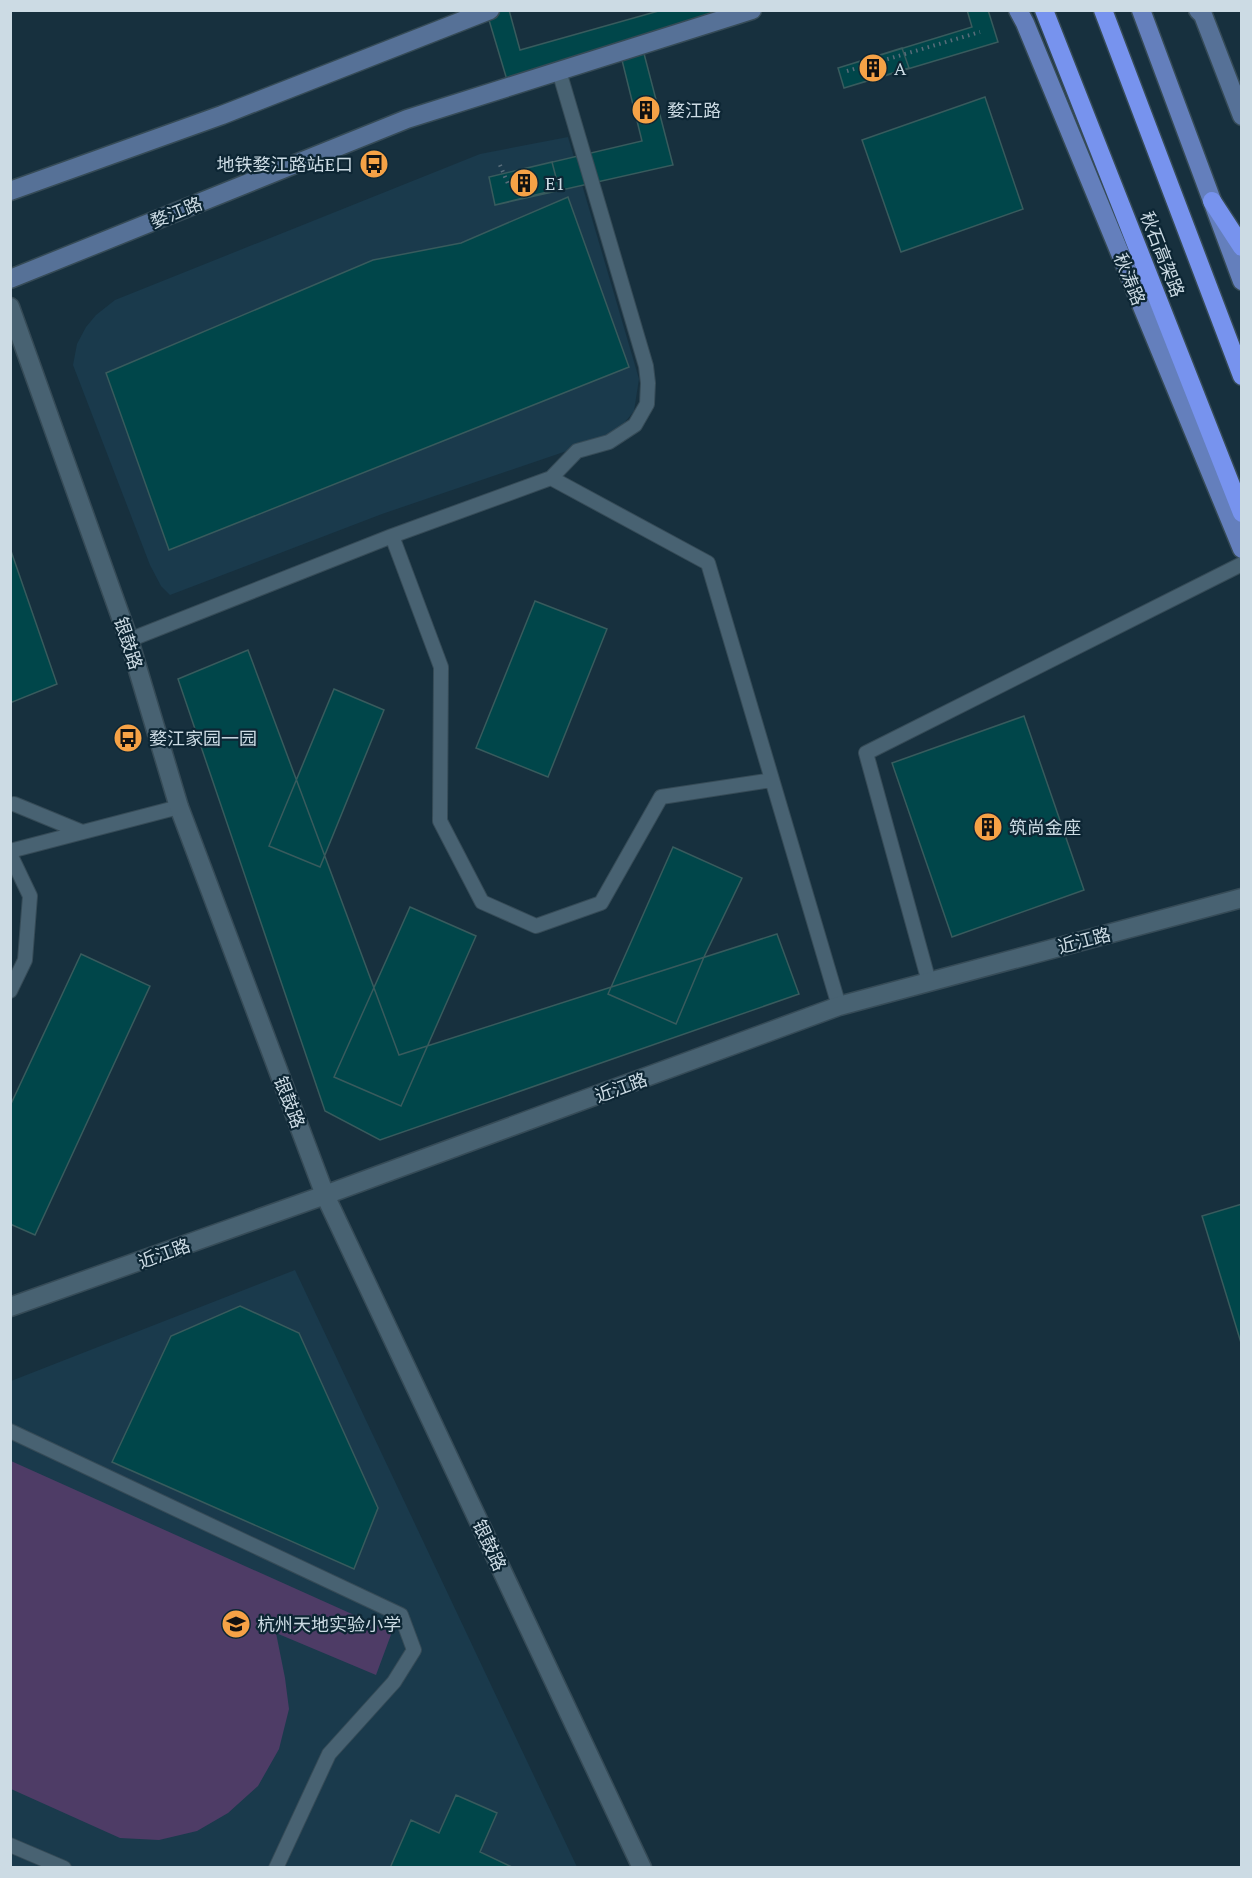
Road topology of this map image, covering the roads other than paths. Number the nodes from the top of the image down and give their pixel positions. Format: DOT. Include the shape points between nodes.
graph roads {
  1 [pos="490,10"];
  2 [pos="752,10"];
  3 [pos="1018,10"];
  4 [pos="1044,10"];
  5 [pos="1103,10"];
  6 [pos="1140,10"];
  7 [pos="1198,10"];
  8 [pos="559,72"];
  9 [pos="1242,116"];
  10 [pos="10,191"];
  11 [pos="1212,201"];
  12 [pos="1242,247"];
  13 [pos="10,279"];
  14 [pos="1242,281"];
  15 [pos="10,307"];
  16 [pos="1242,376"];
  17 [pos="551,477"];
  18 [pos="1242,513"];
  19 [pos="392,536"];
  20 [pos="1242,549"];
  21 [pos="1242,564"];
  22 [pos="129,640"];
  23 [pos="772,780"];
  24 [pos="14,804"];
  25 [pos="179,807"];
  26 [pos="82,832"];
  27 [pos="10,852"];
  28 [pos="1242,898"];
  29 [pos="929,982"];
  30 [pos="10,991"];
  31 [pos="839,1006"];
  32 [pos="325,1195"];
  33 [pos="10,1307"];
  34 [pos="10,1431"];
  35 [pos="10,1845"];
  36 [pos="64,1868"];
  37 [pos="276,1868"];
  38 [pos="642,1868"];
  1 -- 10 [label="main road"];
  2 -- 8 [label="main road, 婺江路"];
  3 -- 20 [label="main road, 秋涛路"];
  4 -- 18 [label="highway, 秋石高架路"];
  5 -- 16 [label="highway, 秋石高架路"];
  6 -- 11 [label="main road"];
  7 -- 9 [label="main road"];
  8 -- 13 [label="main road, 婺江路" via="407,119"];
  8 -- 17 [label="lane" via="648,383 647,404 635,425 609,442 577,451"];
  11 -- 12 [label="highway"];
  11 -- 14 [label="main road"];
  15 -- 22 [label="street, 银鼓路"];
  17 -- 19 [label="lane"];
  17 -- 23 [label="lane" via="708,562"];
  19 -- 22 [label="lane"];
  19 -- 23 [label="lane" via="441,668 440,821 482,902 536,926 601,903 661,797"];
  21 -- 29 [label="lane" via="866,753"];
  22 -- 25 [label="street, 银鼓路"];
  23 -- 31 [label="lane"];
  24 -- 26 [label="lane"];
  25 -- 26 [label="lane"];
  25 -- 32 [label="street, 银鼓路"];
  26 -- 27 [label="lane"];
  27 -- 30 [label="lane" via="30,896 25,960"];
  28 -- 29 [label="street, 近江路"];
  29 -- 31 [label="street, 近江路"];
  31 -- 32 [label="street, 近江路"];
  32 -- 33 [label="street, 近江路"];
  32 -- 38 [label="street, 银鼓路"];
  34 -- 37 [label="lane" via="401,1615 414,1650 394,1682 329,1754"];
  35 -- 36 [label="lane"];
}
